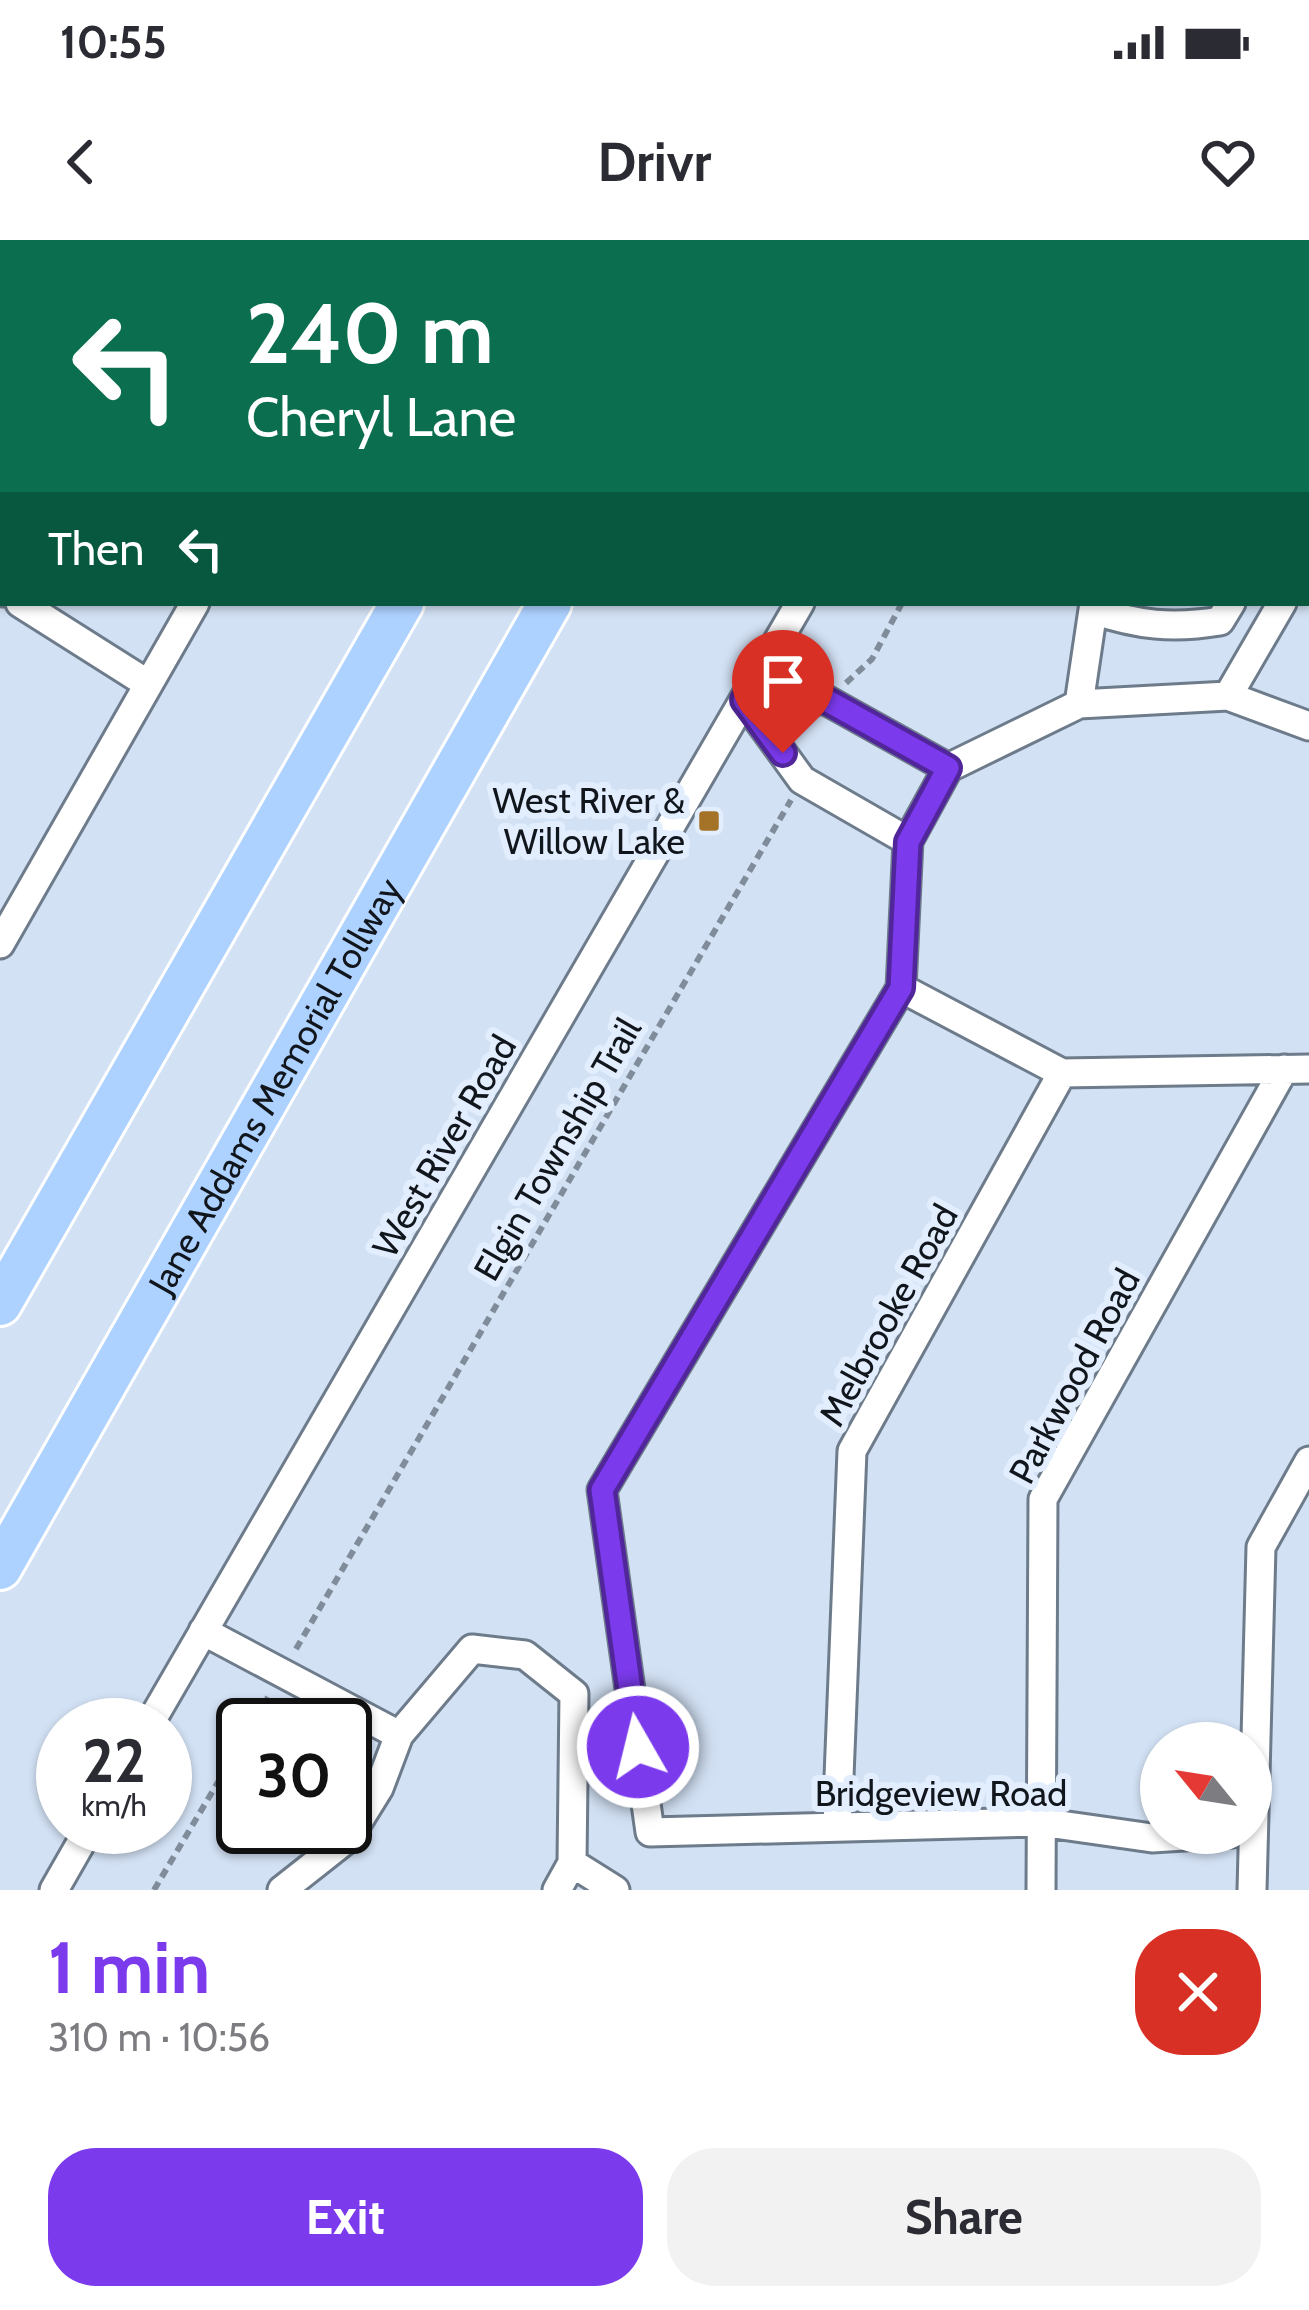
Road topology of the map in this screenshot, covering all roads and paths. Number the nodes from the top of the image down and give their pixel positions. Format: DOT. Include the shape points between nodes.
graph roads {
  1 [pos="25,606"];
  2 [pos="193,606"];
  3 [pos="401,606"];
  4 [pos="548,606"];
  5 [pos="798,606"];
  6 [pos="900,606"];
  7 [pos="1093,606"];
  8 [pos="1229,606"];
  9 [pos="1280,606"];
  10 [pos="148,683"];
  11 [pos="1228,695"];
  12 [pos="744,700"];
  13 [pos="826,700"];
  14 [pos="1079,704"];
  15 [pos="1309,726"];
  16 [pos="948,768"];
  17 [pos="802,780"];
  18 [pos="908,842"];
  19 [pos="0,944"];
  20 [pos="901,988"];
  21 [pos="1296,1069"];
  22 [pos="1062,1073"];
  23 [pos="0,1304"];
  24 [pos="1309,1461"];
  25 [pos="0,1568"];
  26 [pos="203,1631"];
  27 [pos="283,1672"];
  28 [pos="165,1698"];
  29 [pos="268,1698"];
  30 [pos="1252,1722"];
  31 [pos="399,1735"];
  32 [pos="216,1785"];
  33 [pos="1040,1822"];
  34 [pos="836,1827"];
  35 [pos="1140,1836"];
  36 [pos="75,1854"];
  37 [pos="1248,1854"];
  38 [pos="572,1863"];
  39 [pos="54,1890"];
  40 [pos="154,1890"];
  41 [pos="281,1890"];
  42 [pos="557,1890"];
  43 [pos="615,1890"];
  44 [pos="1041,1890"];
  45 [pos="1252,1890"];
  1 -- 10 [label="street"];
  2 -- 10 [label="street"];
  3 -- 23 [label="highway"];
  4 -- 25 [label="highway, Jane Addams Memorial Tollway"];
  5 -- 12 [label="street, West River Road"];
  6 -- 13 [label="path" via="872,659"];
  7 -- 8 [label="street" via="1140,626 1182,627 1220,621"];
  7 -- 14 [label="street"];
  9 -- 11 [label="street"];
  10 -- 19 [label="street"];
  11 -- 14 [label="street"];
  11 -- 15 [label="street"];
  12 -- 13 [label="street"];
  12 -- 17 [label="street"];
  12 -- 26 [label="street, West River Road"];
  13 -- 16 [label="street"];
  14 -- 16 [label="street"];
  16 -- 18 [label="street"];
  17 -- 18 [label="street"];
  17 -- 27 [label="path, Elgin Township Trail"];
  18 -- 20 [label="street"];
  20 -- 22 [label="street"];
  20 -- 34 [label="street, Bridgeview Road" via="602,1490 650,1832"];
  21 -- 22 [label="street"];
  21 -- 33 [label="street, Parkwood Road" via="1043,1499"];
  22 -- 34 [label="street, Melbrooke Road" via="853,1450"];
  24 -- 30 [label="street" via="1261,1547"];
  26 -- 27 [label="street"];
  26 -- 28 [label="street, West River Road"];
  27 -- 29 [label="path, Elgin Township Trail"];
  27 -- 31 [label="street"];
  31 -- 38 [label="street" via="472,1649 525,1655 574,1694"];
  31 -- 41 [label="street" via="348,1838"];
  32 -- 40 [label="path"];
  33 -- 34 [label="street, Bridgeview Road"];
  33 -- 35 [label="street, Bridgeview Road"];
  33 -- 44 [label="street, Parkwood Road"];
  36 -- 39 [label="street"];
  37 -- 45 [label="street"];
  38 -- 42 [label="street"];
  38 -- 43 [label="street"];
}
